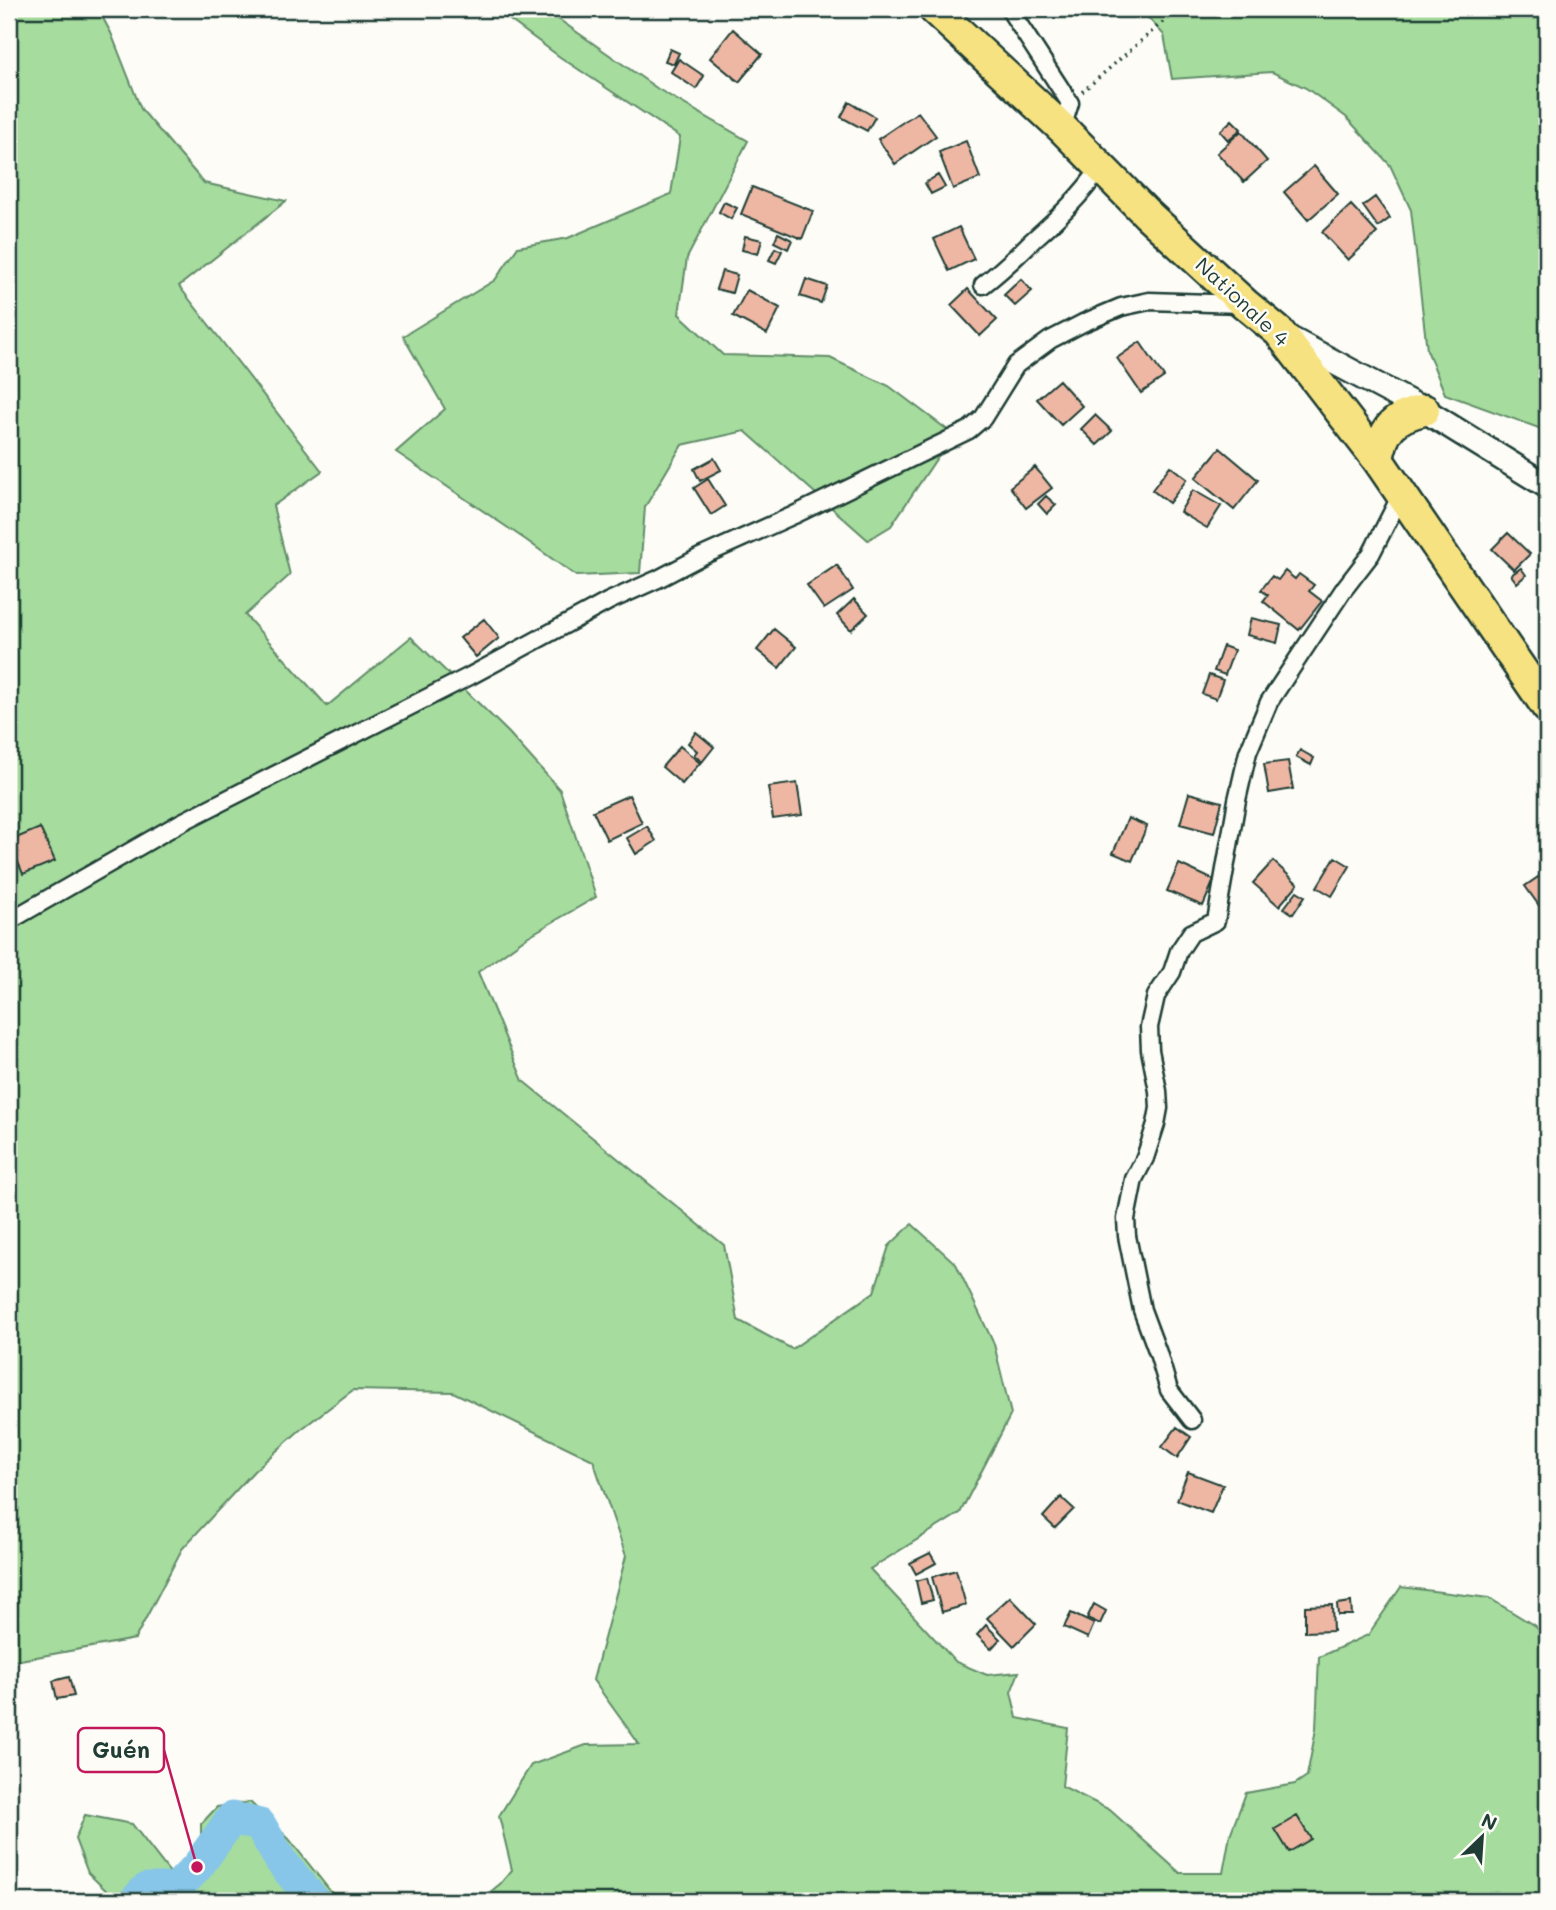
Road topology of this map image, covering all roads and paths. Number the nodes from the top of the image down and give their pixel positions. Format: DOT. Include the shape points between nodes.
graph roads {
  1 [pos="934,9"];
  2 [pos="1009,9"];
  3 [pos="1178,9"];
  4 [pos="1066,115"];
  5 [pos="1101,167"];
  6 [pos="983,285"];
  7 [pos="1245,304"];
  8 [pos="1279,332"];
  9 [pos="1424,410"];
  10 [pos="1378,460"];
  11 [pos="1547,486"];
  12 [pos="1401,495"];
  13 [pos="1547,707"];
  14 [pos="9,920"];
  15 [pos="1192,1420"];
  1 -- 4 [label="highway, Nationale 4"];
  2 -- 4 [label="street"];
  3 -- 4 [label="path" via="1125,53"];
  4 -- 5 [label="highway, Nationale 4"];
  5 -- 6 [label="street" via="1061,216"];
  5 -- 7 [label="highway, Nationale 4"];
  7 -- 8 [label="highway, Nationale 4"];
  7 -- 14 [label="street" via="1149,301 1083,323 1016,365 983,418 969,430 609,601 180,823"];
  8 -- 9 [label="main road"];
  8 -- 10 [label="highway, Nationale 4"];
  9 -- 10 [label="highway" via="1406,414 1391,425"];
  9 -- 11 [label="main road"];
  10 -- 12 [label="highway, Nationale 4"];
  12 -- 13 [label="highway, Nationale 4"];
  12 -- 15 [label="street" via="1371,554 1269,702 1248,752 1216,921 1191,933 1156,996 1149,1027 1159,1108 1134,1179 1127,1236 1142,1310 1169,1390"];
}
